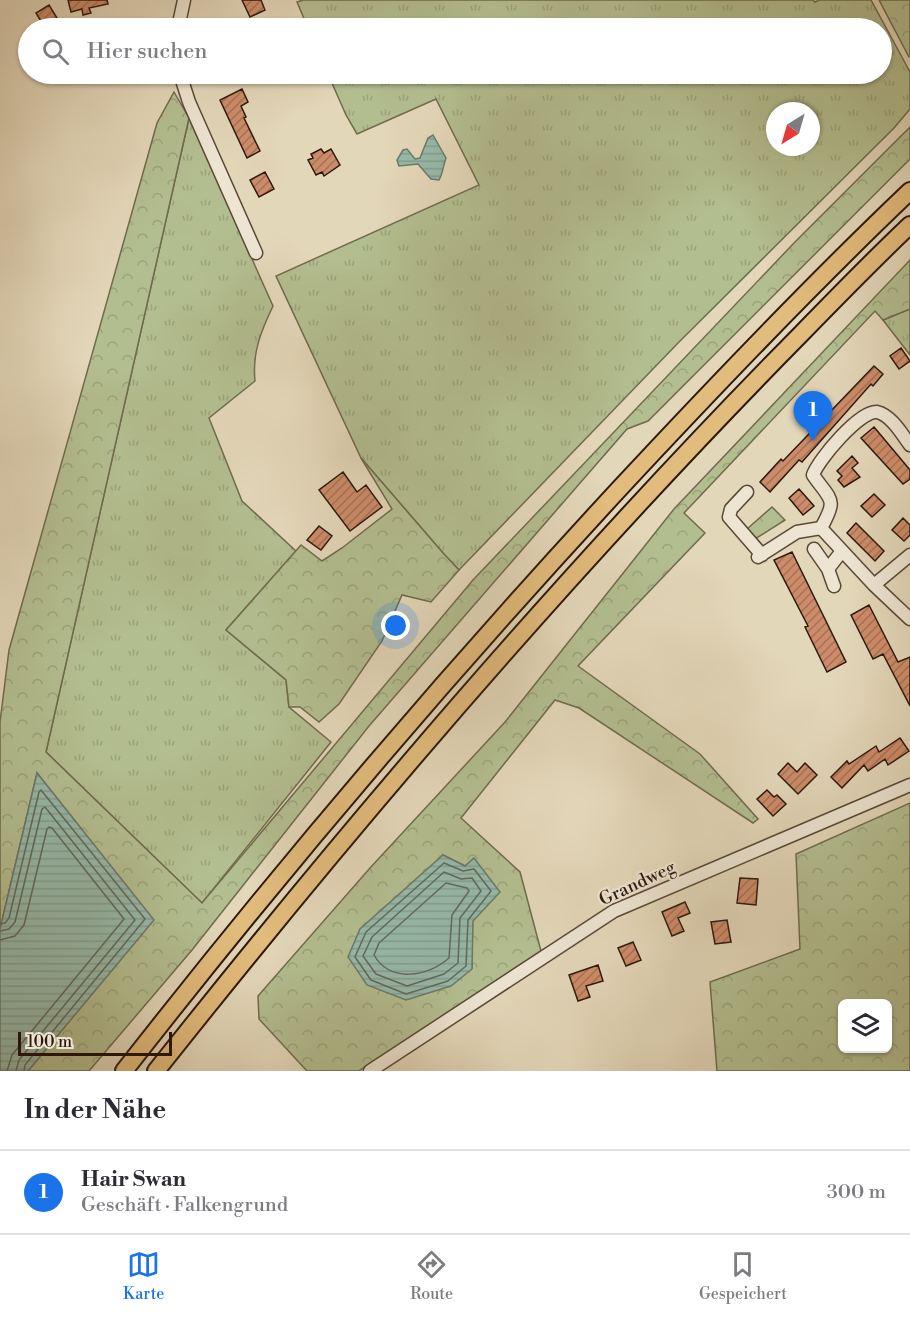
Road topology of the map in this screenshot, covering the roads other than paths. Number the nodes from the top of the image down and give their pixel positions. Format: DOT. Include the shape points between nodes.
graph roads {
  1 [pos="184,0"];
  2 [pos="180,18"];
  3 [pos="183,84"];
  4 [pos="910,191"];
  5 [pos="910,225"];
  6 [pos="256,253"];
  7 [pos="910,444"];
  8 [pos="747,492"];
  9 [pos="821,528"];
  10 [pos="814,549"];
  11 [pos="843,551"];
  12 [pos="910,555"];
  13 [pos="828,569"];
  14 [pos="874,585"];
  15 [pos="834,586"];
  16 [pos="910,618"];
  17 [pos="910,785"];
  18 [pos="124,1071"];
  19 [pos="156,1071"];
  20 [pos="370,1071"];
  1 -- 2 [label="street"];
  3 -- 6 [label="street"];
  4 -- 18 [label="highway" via="712,389 542,573 343,802"];
  5 -- 19 [label="highway" via="690,448 551,599 319,869"];
  7 -- 9 [label="street" via="880,412 859,419 817,464 813,475 831,500 831,511"];
  8 -- 9 [label="street" via="729,516 760,556 797,532"];
  9 -- 11 [label="street"];
  10 -- 13 [label="street"];
  11 -- 13 [label="street"];
  11 -- 14 [label="street"];
  12 -- 14 [label="street"];
  13 -- 15 [label="street"];
  14 -- 16 [label="street"];
  17 -- 20 [label="street, Grandweg" via="614,911"];
}
